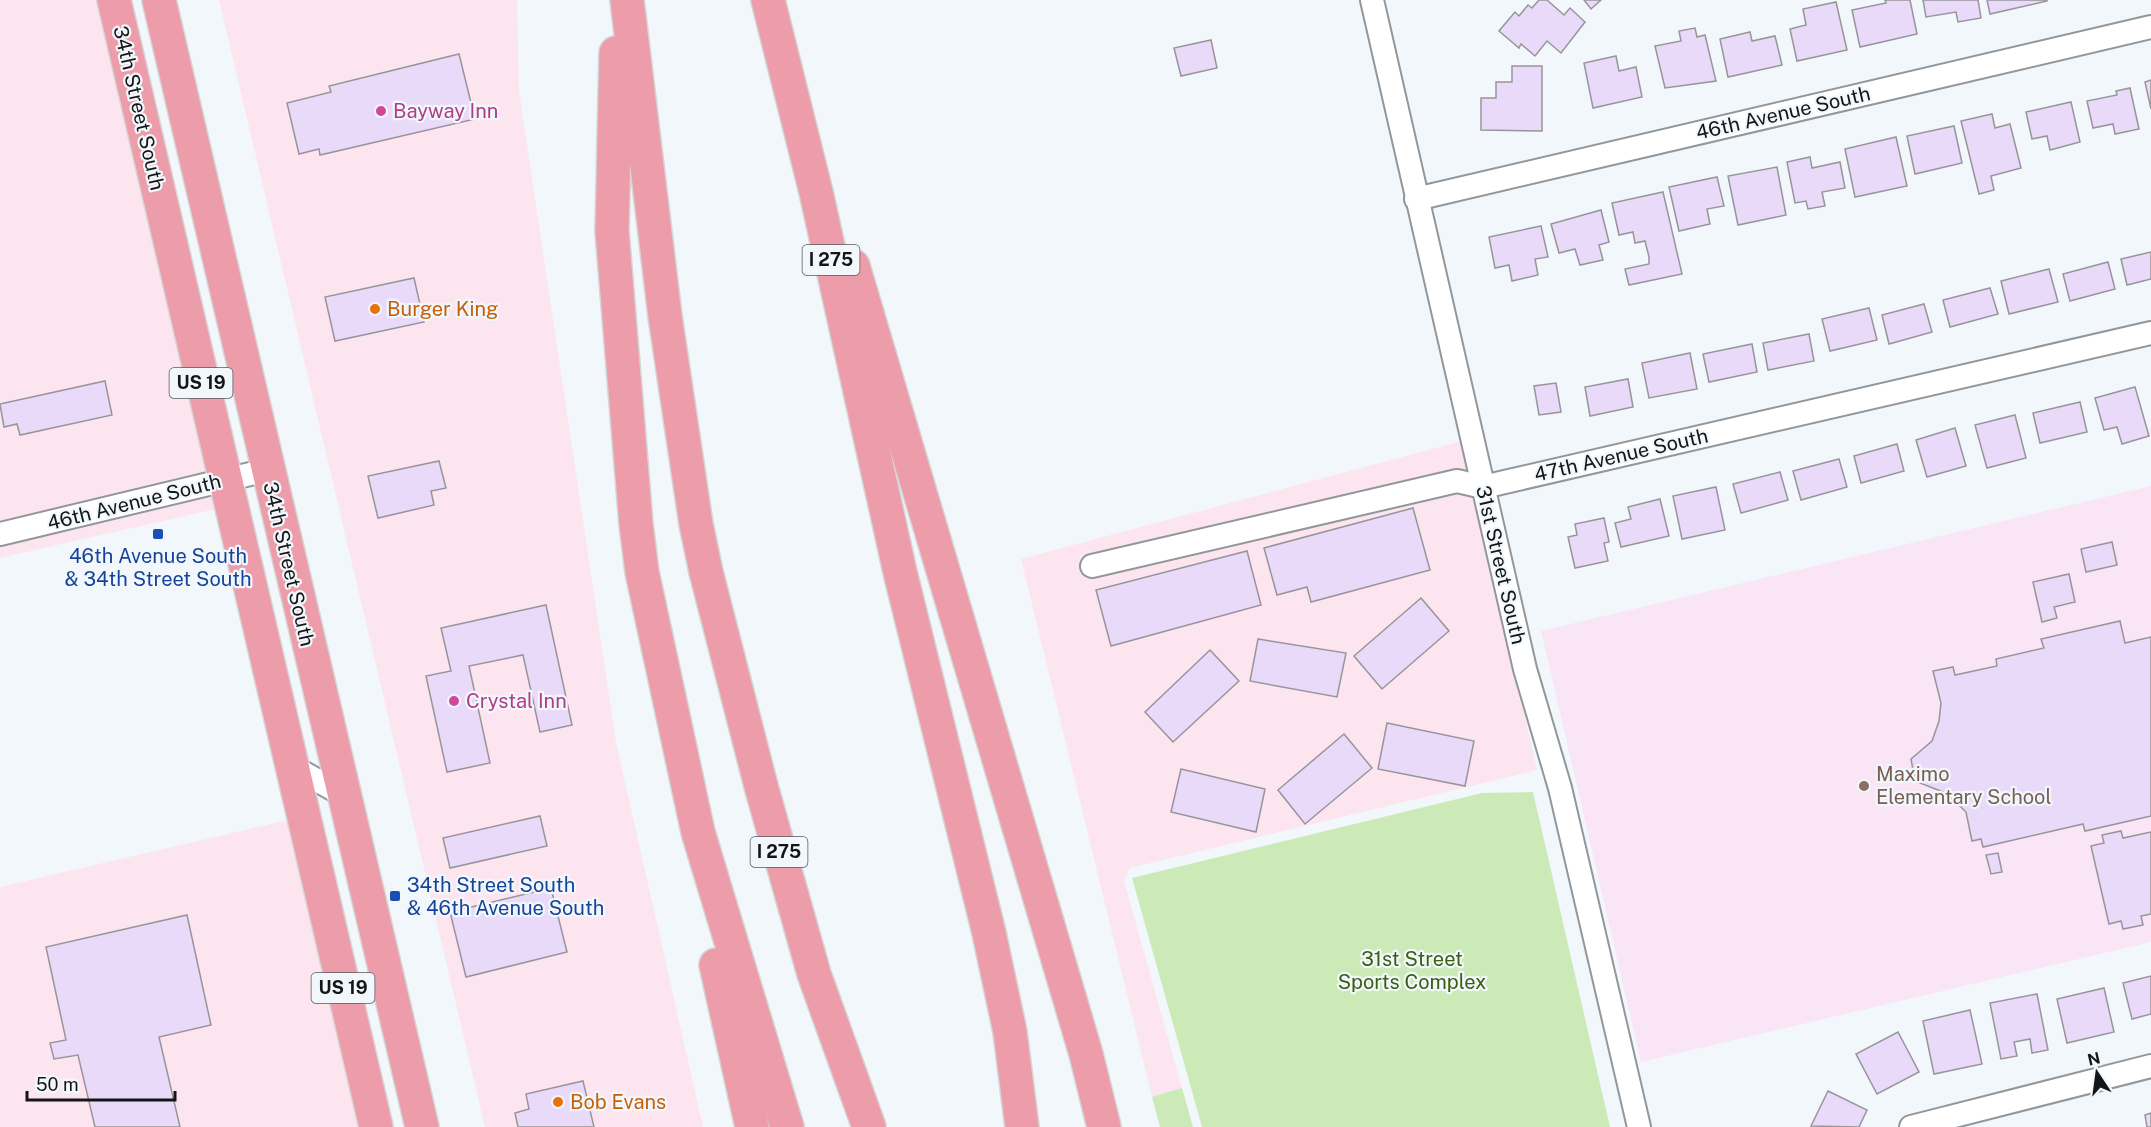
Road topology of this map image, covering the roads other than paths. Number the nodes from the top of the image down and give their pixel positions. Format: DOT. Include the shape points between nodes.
graph roads {
  1 [pos="114,0"];
  2 [pos="141,0"];
  3 [pos="159,0"];
  4 [pos="617,0"];
  5 [pos="627,0"];
  6 [pos="768,0"];
  7 [pos="1372,0"];
  8 [pos="2151,27"];
  9 [pos="174,63"];
  10 [pos="816,192"];
  11 [pos="1416,199"];
  12 [pos="2151,333"];
  13 [pos="267,470"];
  14 [pos="224,480"];
  15 [pos="1484,487"];
  16 [pos="0,534"];
  17 [pos="1092,566"];
  18 [pos="290,765"];
  19 [pos="343,795"];
  20 [pos="698,832"];
  21 [pos="2151,1066"];
  22 [pos="376,1127"];
  23 [pos="422,1127"];
  24 [pos="752,1127"];
  25 [pos="787,1127"];
  26 [pos="870,1127"];
  27 [pos="1022,1127"];
  28 [pos="1104,1127"];
  29 [pos="1639,1127"];
  30 [pos="1911,1127"];
  1 -- 14 [label="highway, 34th Street South / US 19"];
  2 -- 9 [label="highway" via="149,32"];
  3 -- 9 [label="highway, 34th Street South / US 19"];
  4 -- 20 [label="highway" via="612,231 636,524 642,572"];
  5 -- 26 [label="highway, I 275" via="665,316 706,572 814,974"];
  6 -- 10 [label="highway, I 275"];
  7 -- 11 [label="street, 31st Street South"];
  8 -- 11 [label="street, 46th Avenue South"];
  9 -- 13 [label="highway, 34th Street South / US 19"];
  10 -- 27 [label="highway, I 275" via="900,572 989,933 1010,1032"];
  10 -- 28 [label="highway" via="851,260 1086,1054"];
  11 -- 15 [label="street, 31st Street South"];
  12 -- 15 [label="street, 47th Avenue South"];
  13 -- 14 [label="street, 46th Avenue South"];
  13 -- 19 [label="highway, 34th Street South / US 19"];
  14 -- 16 [label="street, 46th Avenue South"];
  14 -- 18 [label="highway, 34th Street South / US 19"];
  15 -- 17 [label="street, 47th Avenue South" via="1457,481"];
  15 -- 29 [label="street, 31st Street South" via="1525,669 1560,788"];
  18 -- 19 [label="street"];
  18 -- 22 [label="highway, 34th Street South / US 19"];
  19 -- 23 [label="highway, 34th Street South / US 19"];
  20 -- 24 [label="highway" via="710,939"];
  20 -- 25 [label="highway"];
  21 -- 30 [label="street"];
}
